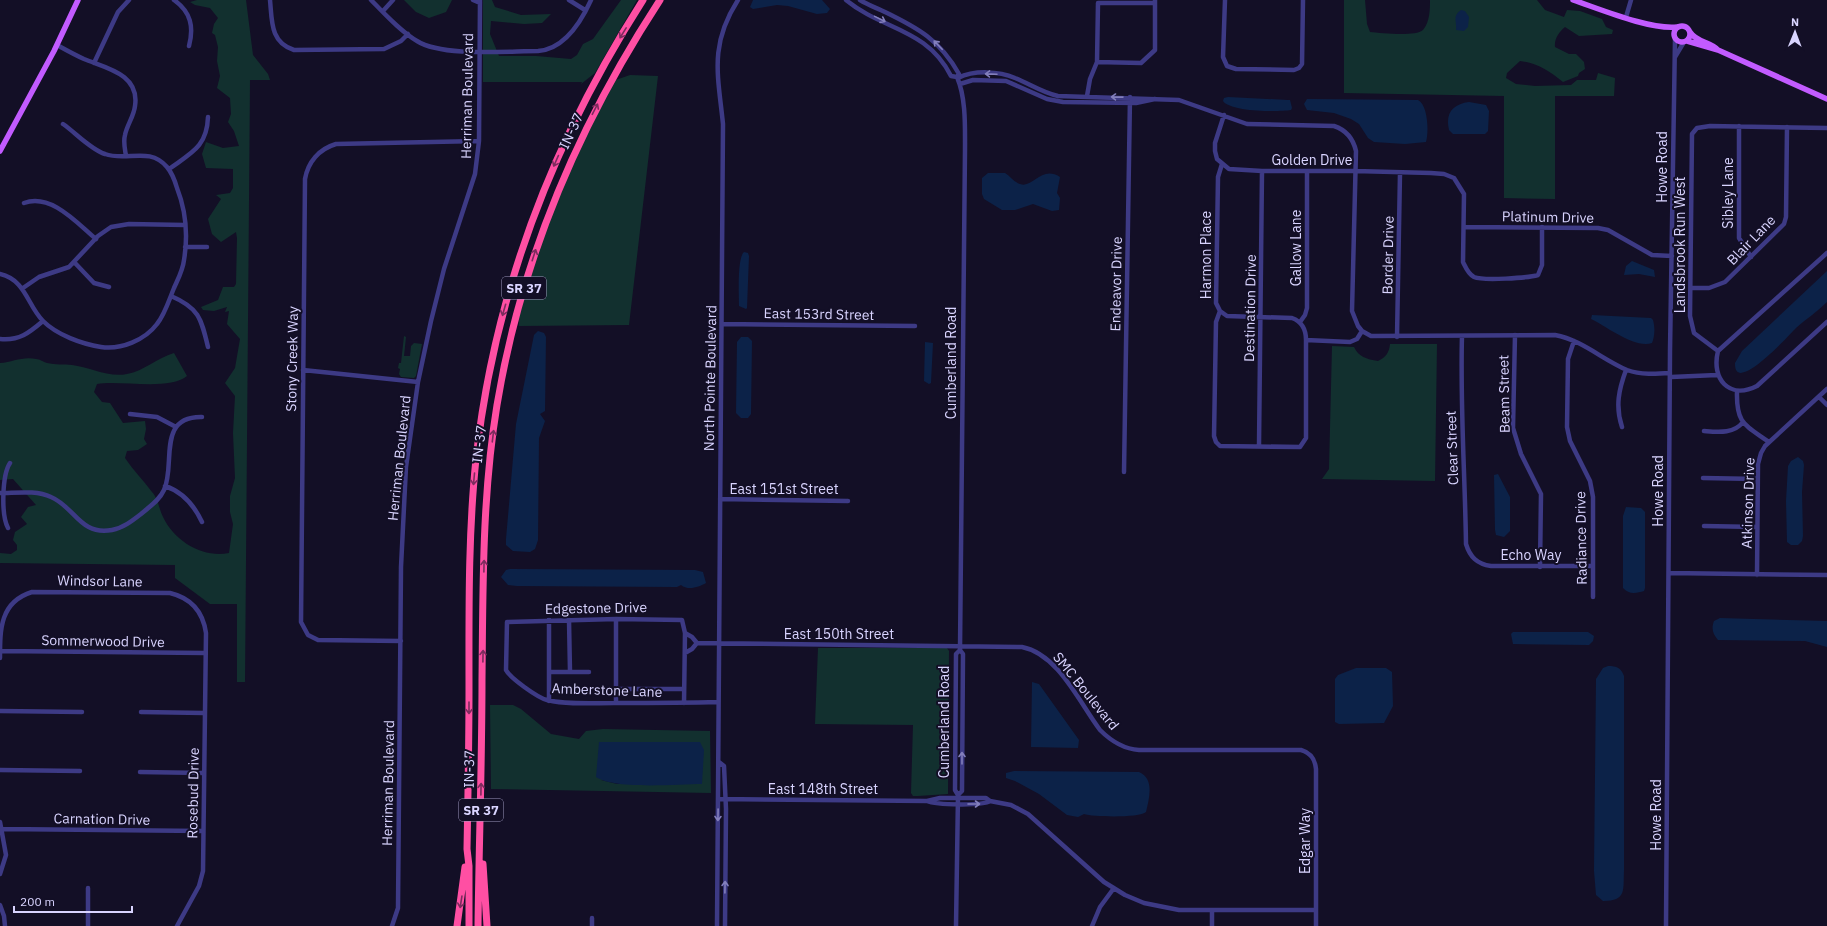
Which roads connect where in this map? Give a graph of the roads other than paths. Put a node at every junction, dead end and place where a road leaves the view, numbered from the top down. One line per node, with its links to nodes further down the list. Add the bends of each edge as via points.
1 (78, 0): 30 (main road)
2 (129, 0): 36 (street, via 118,12)
3 (174, 0): 31 (street, via 184,8 190,20 192,29)
4 (270, 0): 27 (street, via 276,38 280,44 294,50 384,49 401,42)
5 (371, 0): 22 (street)
6 (393, 0): 22 (street)
7 (473, 0): 20 (street)
8 (569, 0): 21 (street)
9 (591, 0): 21 (street)
10 (643, 0): 167 (highway, IN-37 / SR 37, one-way to 167, via 597,78 553,166 516,268 492,358 477,450 471,528 468,604)
11 (660, 0): 163 (highway, IN-37 / SR 37, one-way to 11, via 484,523 494,426 507,355 531,265 569,165 610,82)
12 (738, 0): 78 (street, North Pointe Boulevard, via 723,27 717,58 723,124)
13 (846, 0): 37 (street, one-way to 37, via 856,8 919,40 937,55 951,76)
14 (860, 0): 37 (street, Cumberland Road, one-way to 14, via 959,74 950,59 928,36 914,26)
15 (1224, 0): 16 (street, via 1225,63 1232,69 1294,70 1301,67)
16 (1303, 0)
17 (1573, 0): 23 (main road)
18 (1631, 0): 23 (street)
19 (1154, 1): 35 (street, via 1155,50 1141,63); 35 (street, via 1098,3)
20 (480, 2): 32 (street, Herriman Boulevard)
21 (585, 10): 32 (street, via 566,39 552,48 538,51)
22 (383, 11): 27 (street)
23 (1626, 17): 24 (main road)
24 (1650, 25): 25 (main road); 28 (main road)
25 (1677, 27): 26 (main road, via 1684,26); 28 (main road)
26 (1690, 32): 29 (main road); 33 (main road, via 1695,39)
27 (408, 34): 32 (street, via 422,44 438,49)
28 (1674, 38): 29 (main road, via 1680,42); 34 (street, Howe Road)
29 (1685, 41): 33 (main road); 34 (street, Howe Road)
30 (57, 45): 36 (street); 49 (main road)
31 (189, 46)
32 (480, 50): 48 (street, Herriman Boulevard)
33 (1718, 50): 40 (main road)
34 (1675, 57): 65 (street, Howe Road)
35 (1097, 62): 39 (street)
36 (94, 63): 50 (street, via 120,73 128,80 133,90 135,107 124,136)
37 (958, 77): 38 (street, Cumberland Road); 39 (street, one-way to 37, via 1053,95 1001,74 970,73)
38 (960, 84): 41 (street, via 973,80 1000,81 1053,100); 133 (street, Cumberland Road, via 965,149)
39 (1087, 96): 41 (street, one-way to 39)
40 (1827, 99)
41 (1130, 100): 42 (street, via 1184,101); 107 (street, Endeavor Drive)
42 (1224, 115): 51 (street, via 1215,143 1217,159); 55 (street, via 1247,124 1334,126 1342,129 1354,143)
43 (208, 117): 52 (street, via 207,132 202,142)
44 (63, 124): 50 (street, via 100,152 115,157)
45 (1739, 126): 46 (street); 66 (street, Sibley Lane, via 1739,238); 71 (street, Landsbrook Run West, via 1697,128 1692,134)
46 (1787, 127): 47 (street); 66 (street, Blair Lane, via 1786,217 1784,224)
47 (1827, 128)
48 (479, 141): 89 (street, Stony Creek Way, via 345,143 325,149 312,161 305,179); 93 (street, Herriman Boulevard, via 474,174 444,269)
49 (0, 151)
50 (126, 156): 52 (street, via 150,155)
51 (1222, 164): 53 (street, Golden Drive, via 1229,169); 73 (street, Harmon Place, via 1218,177 1217,208 1216,302)
52 (169, 169): 58 (street, via 185,212)
53 (1262, 171): 54 (street, Golden Drive); 74 (street, Destination Drive)
54 (1307, 171): 55 (street, Golden Drive); 76 (street, Gallow Lane, via 1307,308)
55 (1355, 171): 56 (street, Golden Drive); 80 (street, via 1352,311 1354,320)
56 (1400, 173): 59 (street, Golden Drive, via 1444,174 1454,178 1464,194); 83 (street, Border Drive)
57 (24, 203): 61 (street, via 38,201 56,207)
58 (185, 225): 61 (street, via 122,225 106,230); 62 (street)
59 (1465, 226): 60 (street, Platinum Drive); 60 (street, via 1463,262 1467,272 1475,278 1527,278 1538,275 1542,265)
60 (1542, 227): 65 (street, Platinum Drive, via 1608,230 1652,256)
61 (96, 239): 67 (street)
62 (185, 247): 63 (street); 72 (street, via 183,265)
63 (207, 247)
64 (1827, 253): 88 (street)
65 (1672, 256): 91 (street, Howe Road)
66 (1751, 257): 71 (street, Blair Lane, via 1720,285)
67 (74, 263): 69 (street, via 94,283); 70 (street, via 58,272 39,277)
68 (0, 274): 70 (street, via 13,279)
69 (109, 287)
70 (23, 288): 75 (street)
71 (1691, 288): 88 (street, Landsbrook Run West, via 1690,316 1694,333)
72 (171, 296): 75 (street, via 157,325 140,338 122,346 106,348 92,345 63,334); 87 (street, via 186,303 197,313)
73 (1220, 311): 74 (street, via 1231,317); 105 (street, Harmon Place, via 1216,322 1214,439 1220,446)
74 (1260, 317): 76 (street, via 1292,318); 105 (street, Destination Drive)
75 (43, 321): 84 (street, via 23,337)
76 (1300, 322): 85 (street, via 1305,328)
77 (1827, 322): 95 (street, via 1758,386 1747,391)
78 (722, 324): 79 (street, East 153rd Street); 112 (street, North Pointe Boulevard)
79 (915, 326)
80 (1362, 331): 83 (street, via 1371,336); 85 (street, via 1357,339 1350,342)
81 (1462, 336): 82 (street); 83 (street); 118 (street, Clear Street, via 1466,544)
82 (1515, 336): 86 (street, via 1555,335); 120 (street, Beam Street, via 1513,428 1521,454 1540,494)
83 (1397, 337)
84 (0, 339)
85 (1306, 340): 105 (street, via 1306,438 1300,447)
86 (1574, 341): 90 (street); 119 (street, Radiance Drive, via 1568,359 1567,427 1570,441 1591,486)
87 (208, 347)
88 (1718, 351): 92 (street)
89 (303, 370): 93 (street); 130 (street, Stony Creek Way, via 302,626 308,635 318,640)
90 (1626, 370): 91 (street); 102 (street, via 1618,393 1618,416)
91 (1670, 375): 92 (street); 121 (street, Howe Road)
92 (1718, 375): 95 (street, via 1729,388)
93 (418, 382): 130 (street, Herriman Boulevard, via 406,467 403,510)
94 (1827, 389): 96 (street, Atkinson Drive)
95 (1737, 391): 100 (street, via 1738,414)
96 (1819, 397): 97 (street); 104 (street, Atkinson Drive)
97 (1827, 405)
98 (130, 414): 101 (street, via 157,417)
99 (202, 417): 101 (street, via 184,420)
100 (1743, 422): 103 (street, via 1740,427 1727,432); 104 (street)
101 (176, 427): 110 (street, via 169,445)
102 (1622, 427)
103 (1704, 431)
104 (1769, 442): 109 (street, Atkinson Drive, via 1761,453)
105 (1259, 446)
106 (10, 463): 111 (street)
107 (1124, 472)
108 (1702, 478): 109 (street)
109 (1758, 479): 116 (street, Atkinson Drive)
110 (165, 486): 111 (street, via 156,501 138,516 123,527 107,531 86,526 51,497 40,494); 114 (street, via 187,499)
111 (2, 493): 117 (street)
112 (720, 500): 113 (street, East 151st Street); 132 (street, North Pointe Boulevard)
113 (848, 500)
114 (202, 522)
115 (1704, 526): 116 (street)
116 (1757, 527): 122 (street, Atkinson Drive)
117 (8, 528)
118 (1473, 557): 120 (street, Echo Way, via 1481,564 1491,566)
119 (1593, 566): 120 (street, Echo Way); 124 (street, Radiance Drive)
120 (1540, 567)
121 (1669, 574): 122 (street); 190 (street, Howe Road)
122 (1758, 575): 123 (street)
123 (1827, 575)
124 (1593, 597)
125 (616, 619): 127 (street, Edgestone Drive); 129 (street, Edgestone Drive, via 679,619 684,622); 141 (street)
126 (549, 620): 127 (street, Edgestone Drive); 128 (street, Edgestone Drive); 138 (street)
127 (569, 620): 139 (street)
128 (507, 622): 143 (street, Amberstone Lane, via 508,673 539,697)
129 (685, 633): 131 (street); 136 (street)
130 (401, 641): 178 (street, Herriman Boulevard, via 398,908)
131 (697, 643): 132 (street, East 150th Street); 136 (street)
132 (719, 644): 133 (street, East 150th Street); 144 (street, North Pointe Boulevard)
133 (960, 648): 151 (street, SMC Boulevard, via 1017,646 1038,652 1054,664 1100,730 1114,742 1127,748 1301,750); 157 (street, Cumberland Road, via 963,654 962,791)
134 (0, 651): 135 (street, Sommerwood Drive); 135 (street, Windsor Lane, via 1,623 6,611 19,598 40,591 176,594 193,605 201,614 206,633); 137 (street, Windsor Lane)
135 (205, 653): 150 (street, Rosebud Drive)
136 (685, 653): 142 (street)
137 (0, 658)
138 (549, 672): 139 (street); 143 (street)
139 (570, 672): 140 (street)
140 (589, 672)
141 (616, 689): 142 (street, Amberstone Lane); 145 (street)
142 (684, 689): 146 (street)
143 (550, 700): 145 (street, Amberstone Lane)
144 (718, 702): 146 (street, Amberstone Lane); 152 (street, North Pointe Boulevard)
145 (616, 703): 146 (street, Amberstone Lane)
146 (684, 703)
147 (0, 711): 148 (street)
148 (82, 712)
149 (141, 712): 150 (street)
150 (204, 713): 156 (street, Rosebud Drive)
151 (1312, 757): 173 (street, Edgar Way, via 1316,769)
152 (719, 762): 158 (street, North Pointe Boulevard); 159 (street, North Pointe Boulevard, via 724,766)
153 (0, 770): 154 (street)
154 (80, 771)
155 (140, 772): 156 (street)
156 (204, 773): 166 (street, Rosebud Drive)
157 (958, 796): 160 (street, East 148th Street); 161 (street, East 148th Street, via 986,798); 162 (street, Cumberland Road)
158 (718, 799): 159 (street, East 148th Street); 184 (street, North Pointe Boulevard, one-way to 184)
159 (726, 799): 160 (street, East 148th Street); 185 (street, North Pointe Boulevard, one-way to 159)
160 (927, 801): 162 (street, East 148th Street)
161 (990, 801): 162 (street, East 148th Street, one-way to 161, via 986,804); 170 (street, East 148th Street, via 1011,805 1028,814)
162 (958, 804): 186 (street, Cumberland Road)
163 (481, 821): 181 (highway, IN-37 / SR 37); 182 (highway)
164 (0, 822): 165 (street)
165 (2, 830): 166 (street, Carnation Drive); 168 (street, via 6,855)
166 (203, 831): 177 (street, Rosebud Drive, via 202,876)
167 (468, 849): 179 (highway, one-way to 179); 180 (highway, IN-37 / SR 37)
168 (0, 874)
169 (88, 888): 176 (street)
170 (1114, 888): 172 (street, East 148th Street, via 1130,898 1159,907); 187 (street, via 1100,907)
171 (0, 905): 175 (street)
172 (1212, 910): 173 (street, East 148th Street); 188 (street)
173 (1316, 910): 189 (street, Edgar Way)
174 (592, 918): 183 (street)
175 (5, 926)
176 (88, 926)
177 (177, 926)
178 (392, 926)
179 (457, 926)
180 (469, 926)
181 (478, 926)
182 (487, 926)
183 (592, 926)
184 (717, 926)
185 (725, 926)
186 (956, 926)
187 (1092, 926)
188 (1212, 926)
189 (1316, 926)
190 (1666, 926)

